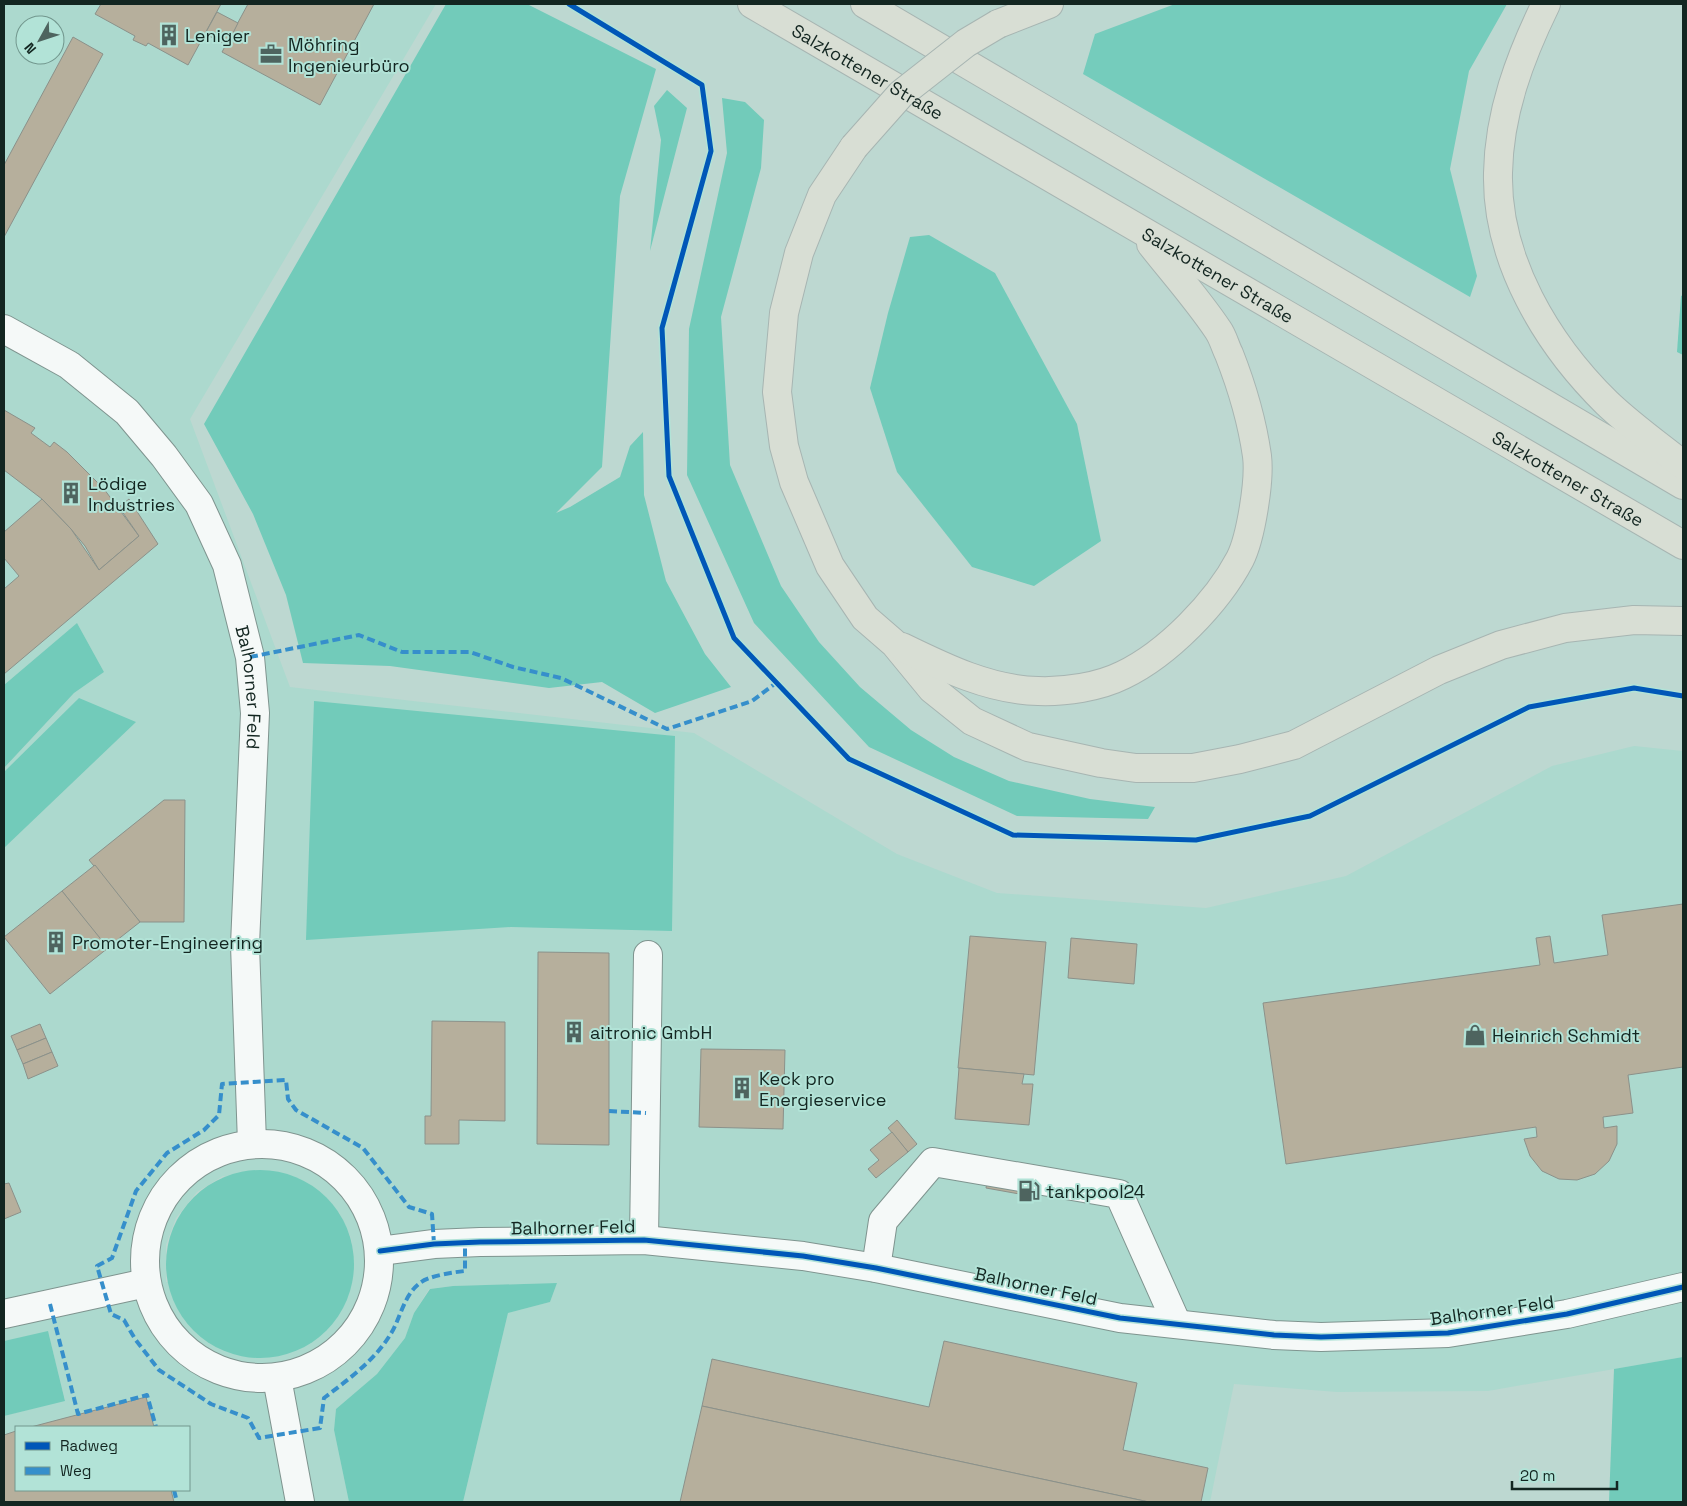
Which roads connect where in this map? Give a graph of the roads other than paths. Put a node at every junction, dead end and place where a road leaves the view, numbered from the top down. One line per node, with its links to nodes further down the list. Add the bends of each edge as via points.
1 (752, 4): 5 (highway, Salzkottener Straße)
2 (865, 4): 8 (highway)
3 (1049, 4): 11 (highway, bridge, via 998,24 966,43 900,94 854,147 822,195 799,253 784,313 778,392 784,446 794,482 830,566 865,618)
4 (1546, 4): 7 (highway, via 1520,61 1500,144 1498,175 1506,237 1530,300 1562,351 1608,403)
5 (1142, 232): 9 (highway, Salzkottener Straße); 11 (highway, via 1219,331 1243,389 1257,457 1253,520 1240,558 1218,592 1188,627 1162,650 1123,675 1083,687 1038,691 1004,687 955,673)
6 (4, 328): 13 (street, Balhorner Feld, via 69,365 127,412 199,504 227,565 250,658 255,713 244,945)
7 (1683, 465)
8 (1683, 485)
9 (1683, 545)
10 (1683, 621): 11 (highway, via 1634,620 1565,628 1501,645 1439,670 1294,745 1240,760 1193,768 1136,768 1028,747 972,721 932,689)
11 (895, 644)
12 (648, 955): 14 (street)
13 (252, 1143): 15 (street, via 289,1146 323,1160 352,1184 371,1215); 17 (street, via 214,1153 181,1175 157,1207 145,1244)
14 (644, 1240): 15 (street, Balhorner Feld, via 480,1242); 16 (street, Balhorner Feld, via 803,1256)
15 (380, 1251): 21 (street, via 378,1287 365,1320 342,1348 312,1368)
16 (876, 1268): 20 (street, Balhorner Feld, via 1120,1318); 20 (street, via 883,1221 933,1162 1119,1194)
17 (146, 1284): 19 (street); 21 (street, via 158,1317 180,1345 209,1366 242,1377)
18 (1683, 1287): 20 (street, Balhorner Feld, via 1567,1314 1448,1333 1321,1337)
19 (4, 1314)
20 (1177, 1324)
21 (278, 1378): 22 (street)
22 (300, 1502)

